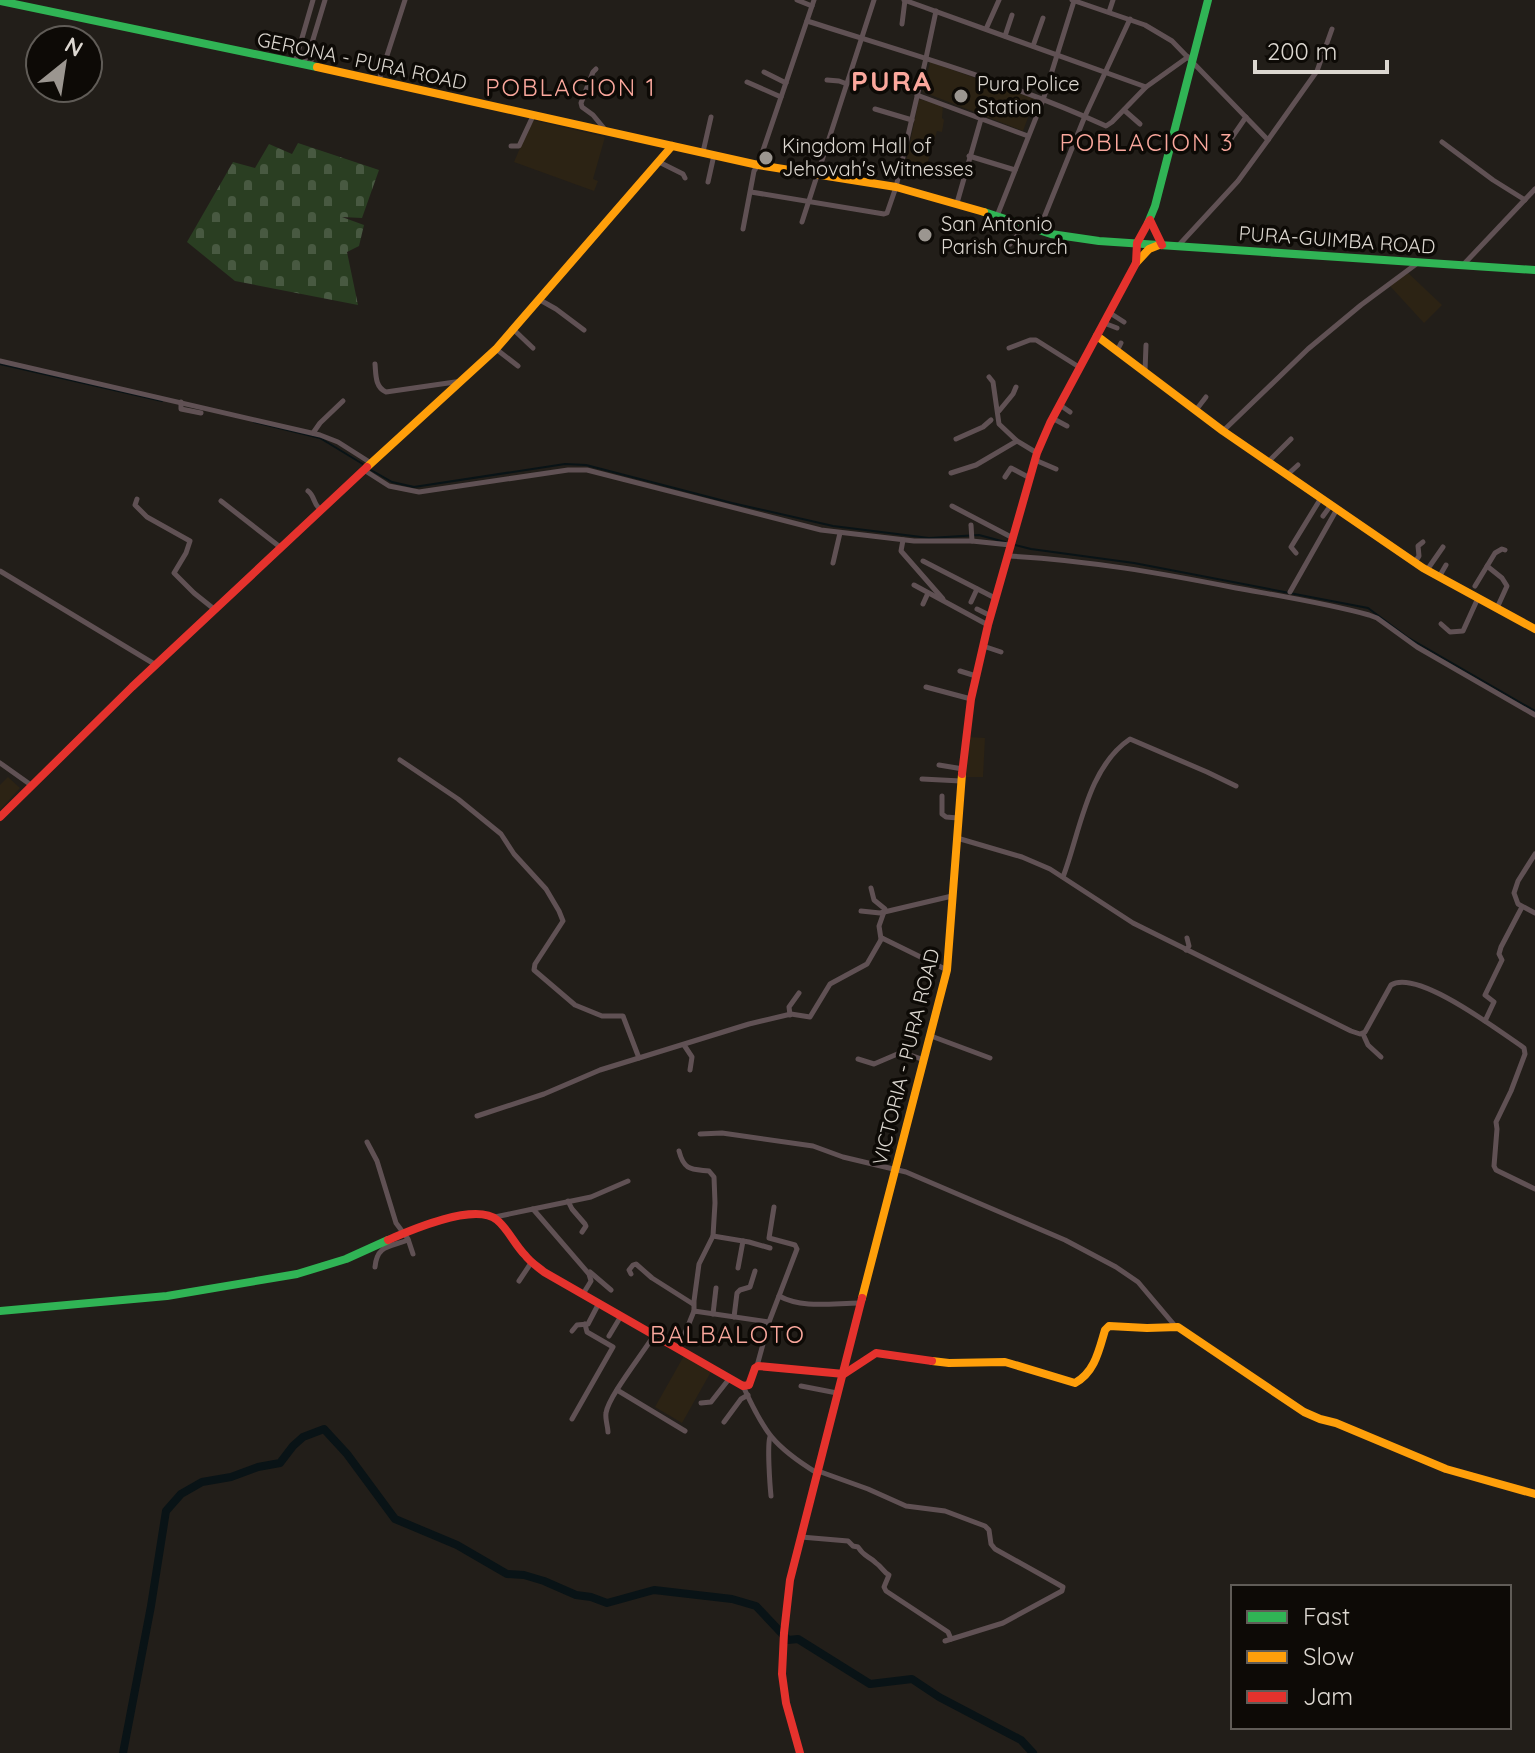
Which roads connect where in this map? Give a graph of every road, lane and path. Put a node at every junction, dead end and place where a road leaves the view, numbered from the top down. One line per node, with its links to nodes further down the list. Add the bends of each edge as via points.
1 (313, 0): 28 (street)
2 (325, 0): 28 (street, via 313,53)
3 (405, 0): 32 (street)
4 (797, 0): 12 (street)
5 (874, 0): 23 (street)
6 (905, 0): 13 (street); 19 (street)
7 (999, 0): 20 (street)
8 (1113, 0): 14 (street)
9 (1208, 0): 27 (main road)
10 (0, 1): 28 (main road, GERONA - PURA ROAD)
11 (1076, 1): 14 (street); 25 (street)
12 (813, 3): 18 (street)
13 (936, 11): 20 (street); 26 (street)
14 (1109, 12): 17 (street)
15 (1012, 15): 22 (street)
16 (1043, 18): 24 (street)
17 (1130, 19): 27 (street, via 1172,41); 31 (street)
18 (807, 21): 23 (street); 35 (street)
19 (902, 24)
20 (986, 29): 22 (street)
21 (1332, 29): 52 (street, via 1317,71)
22 (1005, 36): 24 (street)
23 (862, 38): 26 (street); 36 (street)
24 (1033, 46): 25 (street)
25 (1058, 55): 31 (street); 40 (street)
26 (926, 58): 38 (street); 40 (street)
27 (1190, 59): 37 (street); 46 (street); 73 (main road)
28 (303, 64): 32 (main road, GERONA - PURA ROAD)
29 (596, 69): 50 (street, via 581,103)
30 (764, 72): 35 (street)
31 (1106, 72): 37 (street); 44 (street)
32 (379, 80): 43 (main road, GERONA - PURA ROAD)
33 (827, 80): 36 (street)
34 (747, 82): 39 (street)
35 (786, 83): 39 (street)
36 (847, 84): 63 (street)
37 (1146, 87): 42 (street)
38 (917, 95): 47 (street); 48 (street)
39 (781, 97): 61 (street)
40 (1043, 100): 44 (street); 51 (street)
41 (875, 109): 48 (street)
42 (1124, 110): 44 (street, via 1108,126); 49 (street)
43 (533, 116): 50 (main road, GERONA - PURA ROAD); 54 (street, via 521,144)
44 (1085, 116): 77 (street)
45 (711, 117): 57 (street)
46 (1246, 117): 52 (street); 56 (street)
47 (981, 119): 51 (street); 59 (street)
48 (912, 120): 66 (street)
49 (1140, 124)
50 (608, 132): 55 (main road, GERONA - PURA ROAD)
51 (1028, 136): 62 (street)
52 (1268, 140): 81 (street)
53 (1442, 142): 69 (street)
54 (511, 146)
55 (672, 146): 57 (main road, GERONA - PURA ROAD); 60 (main road)
56 (1224, 149)
57 (703, 152): 58 (main road, GERONA - PURA ROAD)
58 (714, 155): 61 (main road, GERONA - PURA ROAD); 65 (street)
59 (969, 156): 62 (street); 71 (street)
60 (659, 162): 64 (street); 86 (main road)
61 (758, 165): 63 (main road, GERONA - PURA ROAD); 68 (street)
62 (1015, 170): 72 (street)
63 (816, 174): 66 (main road, GERONA - PURA ROAD); 70 (street)
64 (685, 178)
65 (708, 182)
66 (896, 187): 70 (street, via 884,214); 71 (main road, GERONA - PURA ROAD)
67 (1535, 189): 69 (street)
68 (751, 192): 70 (street); 76 (street)
69 (1525, 200): 84 (street)
70 (808, 202): 74 (street)
71 (957, 203): 72 (main road, GERONA - PURA ROAD)
72 (996, 217): 75 (main road, GERONA - PURA ROAD)
73 (1150, 220): 78 (main road); 80 (main road)
74 (802, 222)
75 (1021, 225): 77 (main road, GERONA - PURA ROAD); 79 (street)
76 (743, 229)
77 (1039, 230): 78 (main road, GERONA - PURA ROAD)
78 (1137, 243): 80 (main road, PURA-GUIMBA ROAD); 83 (main road, VICTORIA - PURA ROAD)
79 (1010, 244)
80 (1162, 245): 81 (main road, PURA-GUIMBA ROAD); 83 (main road, via 1149,249)
81 (1178, 246): 82 (main road, PURA-GUIMBA ROAD)
82 (1420, 262): 84 (main road, PURA-GUIMBA ROAD); 117 (street, via 1308,349)
83 (1136, 263): 87 (main road, VICTORIA - PURA ROAD)
84 (1463, 265): 85 (main road, PURA-GUIMBA ROAD)
85 (1535, 270)
86 (540, 300): 91 (main road); 92 (street)
87 (1110, 313): 88 (street); 89 (main road, VICTORIA - PURA ROAD)
88 (1124, 322)
89 (1104, 323): 90 (street); 93 (main road, VICTORIA - PURA ROAD)
90 (1117, 328)
91 (514, 330): 95 (street); 97 (main road)
92 (584, 330)
93 (1097, 336): 101 (main road, VICTORIA - PURA ROAD); 102 (main road, via 1119,347)
94 (1146, 345): 102 (street)
95 (533, 348)
96 (1009, 348): 101 (street, via 1036,340)
97 (496, 349): 100 (street); 104 (main road)
98 (0, 361): 108 (street)
99 (375, 364): 104 (street, via 378,384 386,392)
100 (518, 366)
101 (1079, 367): 109 (main road, VICTORIA - PURA ROAD)
102 (1145, 372): 110 (main road)
103 (989, 377): 111 (street)
104 (463, 381): 125 (main road)
105 (1016, 387): 111 (street)
106 (1206, 397): 110 (street)
107 (343, 401): 118 (street)
108 (181, 404): 113 (street, via 182,410); 118 (street)
109 (1060, 405): 112 (street); 114 (main road, VICTORIA - PURA ROAD)
110 (1196, 410): 117 (main road)
111 (998, 412): 115 (street)
112 (1070, 412)
113 (201, 413)
114 (1052, 418): 116 (street); 122 (main road, VICTORIA - PURA ROAD)
115 (999, 424): 119 (street, via 988,419 983,427); 121 (street)
116 (1067, 426)
117 (1223, 431): 123 (main road)
118 (313, 433): 125 (street, via 338,442)
119 (956, 439)
120 (1291, 439): 123 (street)
121 (1017, 441): 122 (street); 127 (street)
122 (1036, 457): 126 (street); 130 (main road, VICTORIA - PURA ROAD)
123 (1268, 462): 128 (main road)
124 (1298, 465): 128 (street)
125 (367, 466): 137 (main road); 140 (street, via 389,486 419,492 587,470)
126 (1056, 469)
127 (951, 473)
128 (1287, 475): 132 (main road)
129 (1005, 477): 130 (street, via 1011,468)
130 (1031, 478): 143 (main road, VICTORIA - PURA ROAD)
131 (308, 491): 137 (street)
132 (1321, 498): 136 (main road); 148 (street, via 1292,543)
133 (137, 499): 169 (street, via 135,505 147,517 189,540 174,573)
134 (221, 501): 145 (street)
135 (952, 506): 143 (street)
136 (1334, 507): 138 (street); 151 (main road); 161 (street)
137 (320, 509): 145 (main road)
138 (1323, 516)
139 (971, 525): 142 (street)
140 (840, 533): 141 (street); 152 (street)
141 (903, 540): 142 (street); 165 (street, via 901,551)
142 (972, 541): 143 (street)
143 (1013, 542): 149 (main road, VICTORIA - PURA ROAD)
144 (1423, 542): 151 (street)
145 (280, 547): 169 (main road)
146 (1443, 547): 155 (street)
147 (1505, 550): 154 (street, via 1495,553)
148 (1296, 553)
149 (1009, 556): 164 (main road, VICTORIA - PURA ROAD); 181 (street, via 1103,564 1369,615)
150 (923, 561): 160 (street)
151 (1415, 562): 155 (main road)
152 (833, 563)
153 (1446, 565): 157 (street)
154 (1487, 566): 159 (street); 168 (street, via 1507,586)
155 (1427, 570): 157 (main road)
156 (0, 571): 176 (street)
157 (1439, 577): 163 (main road)
158 (914, 585): 162 (street)
159 (1475, 586)
160 (977, 589): 164 (street); 166 (street)
161 (1290, 592)
162 (928, 593): 165 (street); 167 (street)
163 (1478, 598): 168 (main road); 172 (street, via 1463,631 1450,632)
164 (996, 599): 171 (main road, VICTORIA - PURA ROAD)
165 (945, 602): 171 (street)
166 (971, 602)
167 (923, 604)
168 (1497, 608): 173 (main road)
169 (215, 609): 176 (main road)
170 (977, 609): 171 (street)
171 (990, 620): 174 (main road, VICTORIA - PURA ROAD)
172 (1441, 624)
173 (1535, 629)
174 (983, 646): 175 (street); 178 (main road, VICTORIA - PURA ROAD)
175 (1001, 652)
176 (156, 665): 188 (main road)
177 (960, 671): 178 (street)
178 (976, 676): 180 (main road, VICTORIA - PURA ROAD)
179 (926, 687): 180 (street)
180 (971, 699): 185 (main road, VICTORIA - PURA ROAD)
181 (1535, 715)
182 (400, 760): 213 (street, via 501,834 546,889 563,920 534,970 579,1007 602,1016 623,1016)
183 (0, 763): 188 (street)
184 (939, 765): 185 (street)
185 (963, 769): 187 (main road, VICTORIA - PURA ROAD)
186 (922, 779): 187 (street)
187 (961, 781): 192 (main road, VICTORIA - PURA ROAD)
188 (31, 785): 191 (main road)
189 (1236, 786): 195 (street, via 1130,739 1110,758 1088,796)
190 (942, 796): 192 (street, via 942,814)
191 (0, 817)
192 (958, 818): 193 (main road, VICTORIA - PURA ROAD)
193 (957, 838): 195 (street, via 1022,857); 197 (main road, VICTORIA - PURA ROAD)
194 (1535, 854): 198 (street, via 1515,888)
195 (1063, 877): 204 (street)
196 (871, 888): 200 (street)
197 (952, 896): 200 (street); 205 (main road, VICTORIA - PURA ROAD)
198 (1522, 907): 201 (street); 208 (street, via 1485,995 1494,1002)
199 (861, 911): 200 (street)
200 (884, 912): 203 (street, via 878,929)
201 (1535, 913)
202 (1187, 938): 204 (street)
203 (881, 939): 205 (street); 207 (street, via 867,964 828,986 810,1017)
204 (1186, 950): 209 (street)
205 (947, 970): 210 (main road, VICTORIA - PURA ROAD)
206 (799, 993): 207 (street)
207 (790, 1015): 211 (street)
208 (1485, 1021): 209 (street, via 1437,992 1398,981); 224 (street, via 1525,1054 1496,1122 1494,1166)
209 (1363, 1034): 212 (street)
210 (931, 1036): 214 (street); 216 (main road, VICTORIA - PURA ROAD)
211 (684, 1045): 213 (street); 217 (street, via 692,1057)
212 (1381, 1057)
213 (639, 1058): 218 (street)
214 (990, 1058)
215 (858, 1059): 216 (street, via 874,1064 902,1052)
216 (925, 1061): 222 (main road, VICTORIA - PURA ROAD)
217 (690, 1070)
218 (477, 1116)
219 (700, 1134): 222 (street, via 813,1146)
220 (367, 1142): 230 (street, via 396,1223)
221 (679, 1151): 231 (street, via 687,1166 714,1177)
222 (896, 1169): 247 (main road, VICTORIA - PURA ROAD); 255 (street, via 1116,1267 1138,1282)
223 (628, 1181): 225 (street)
224 (1535, 1189)
225 (568, 1201): 227 (street); 229 (street, via 586,1226)
226 (774, 1207): 245 (street, via 769,1238 797,1249)
227 (533, 1209): 228 (street); 236 (street)
228 (494, 1218): 230 (main road, via 461,1215); 235 (main road)
229 (582, 1232)
230 (406, 1236): 234 (street); 237 (street, via 382,1249); 249 (main road, via 288,1276 167,1296)
231 (713, 1236): 232 (street); 248 (street, via 699,1264)
232 (743, 1241): 233 (street); 238 (street)
233 (770, 1248)
234 (413, 1254)
235 (531, 1263): 241 (street); 244 (main road)
236 (580, 1264): 243 (street); 244 (street, via 591,1278)
237 (375, 1267)
238 (738, 1268)
239 (755, 1271): 252 (street, via 750,1287 737,1293)
240 (631, 1274): 248 (street, via 634,1264)
241 (519, 1281)
242 (716, 1288): 250 (street)
243 (611, 1290)
244 (583, 1294): 246 (main road)
245 (779, 1296): 247 (street, via 793,1302); 253 (street)
246 (599, 1303): 251 (main road); 254 (street)
247 (860, 1303): 261 (main road, VICTORIA - PURA ROAD)
248 (694, 1308): 250 (street); 259 (street)
249 (0, 1311)
250 (713, 1314): 252 (street)
251 (621, 1315): 257 (main road); 258 (street)
252 (734, 1317): 253 (street)
253 (769, 1322): 260 (street)
254 (585, 1324): 256 (street); 268 (street, via 587,1332 613,1347)
255 (1176, 1327): 261 (main road, via 1109,1326 1089,1373 1075,1383 1005,1362 949,1363 881,1353); 274 (main road, via 1304,1412 1446,1469)
256 (572, 1331)
257 (655, 1335): 259 (main road); 264 (street)
258 (609, 1336)
259 (679, 1348): 262 (main road)
260 (757, 1367): 261 (main road); 265 (main road)
261 (842, 1374): 266 (main road, VICTORIA - PURA ROAD)
262 (729, 1379): 265 (main road); 267 (street, via 713,1400)
263 (801, 1386): 266 (street)
264 (617, 1390): 270 (street); 271 (street, via 606,1412)
265 (747, 1392): 269 (street); 272 (street)
266 (837, 1393): 273 (main road, VICTORIA - PURA ROAD)
267 (701, 1403)
268 (572, 1419)
269 (724, 1422)
270 (685, 1431)
271 (608, 1432)
272 (770, 1437): 273 (street); 275 (street)
273 (817, 1472): 276 (main road, VICTORIA - PURA ROAD); 276 (street, via 906,1506 945,1511 985,1526 992,1547 1063,1587 1003,1623 948,1640 948,1632 886,1591 889,1575 858,1547 848,1541)
274 (1535, 1494)
275 (771, 1496)
276 (801, 1537): 277 (main road, VICTORIA - PURA ROAD, via 790,1580 783,1689)
277 (800, 1753)

